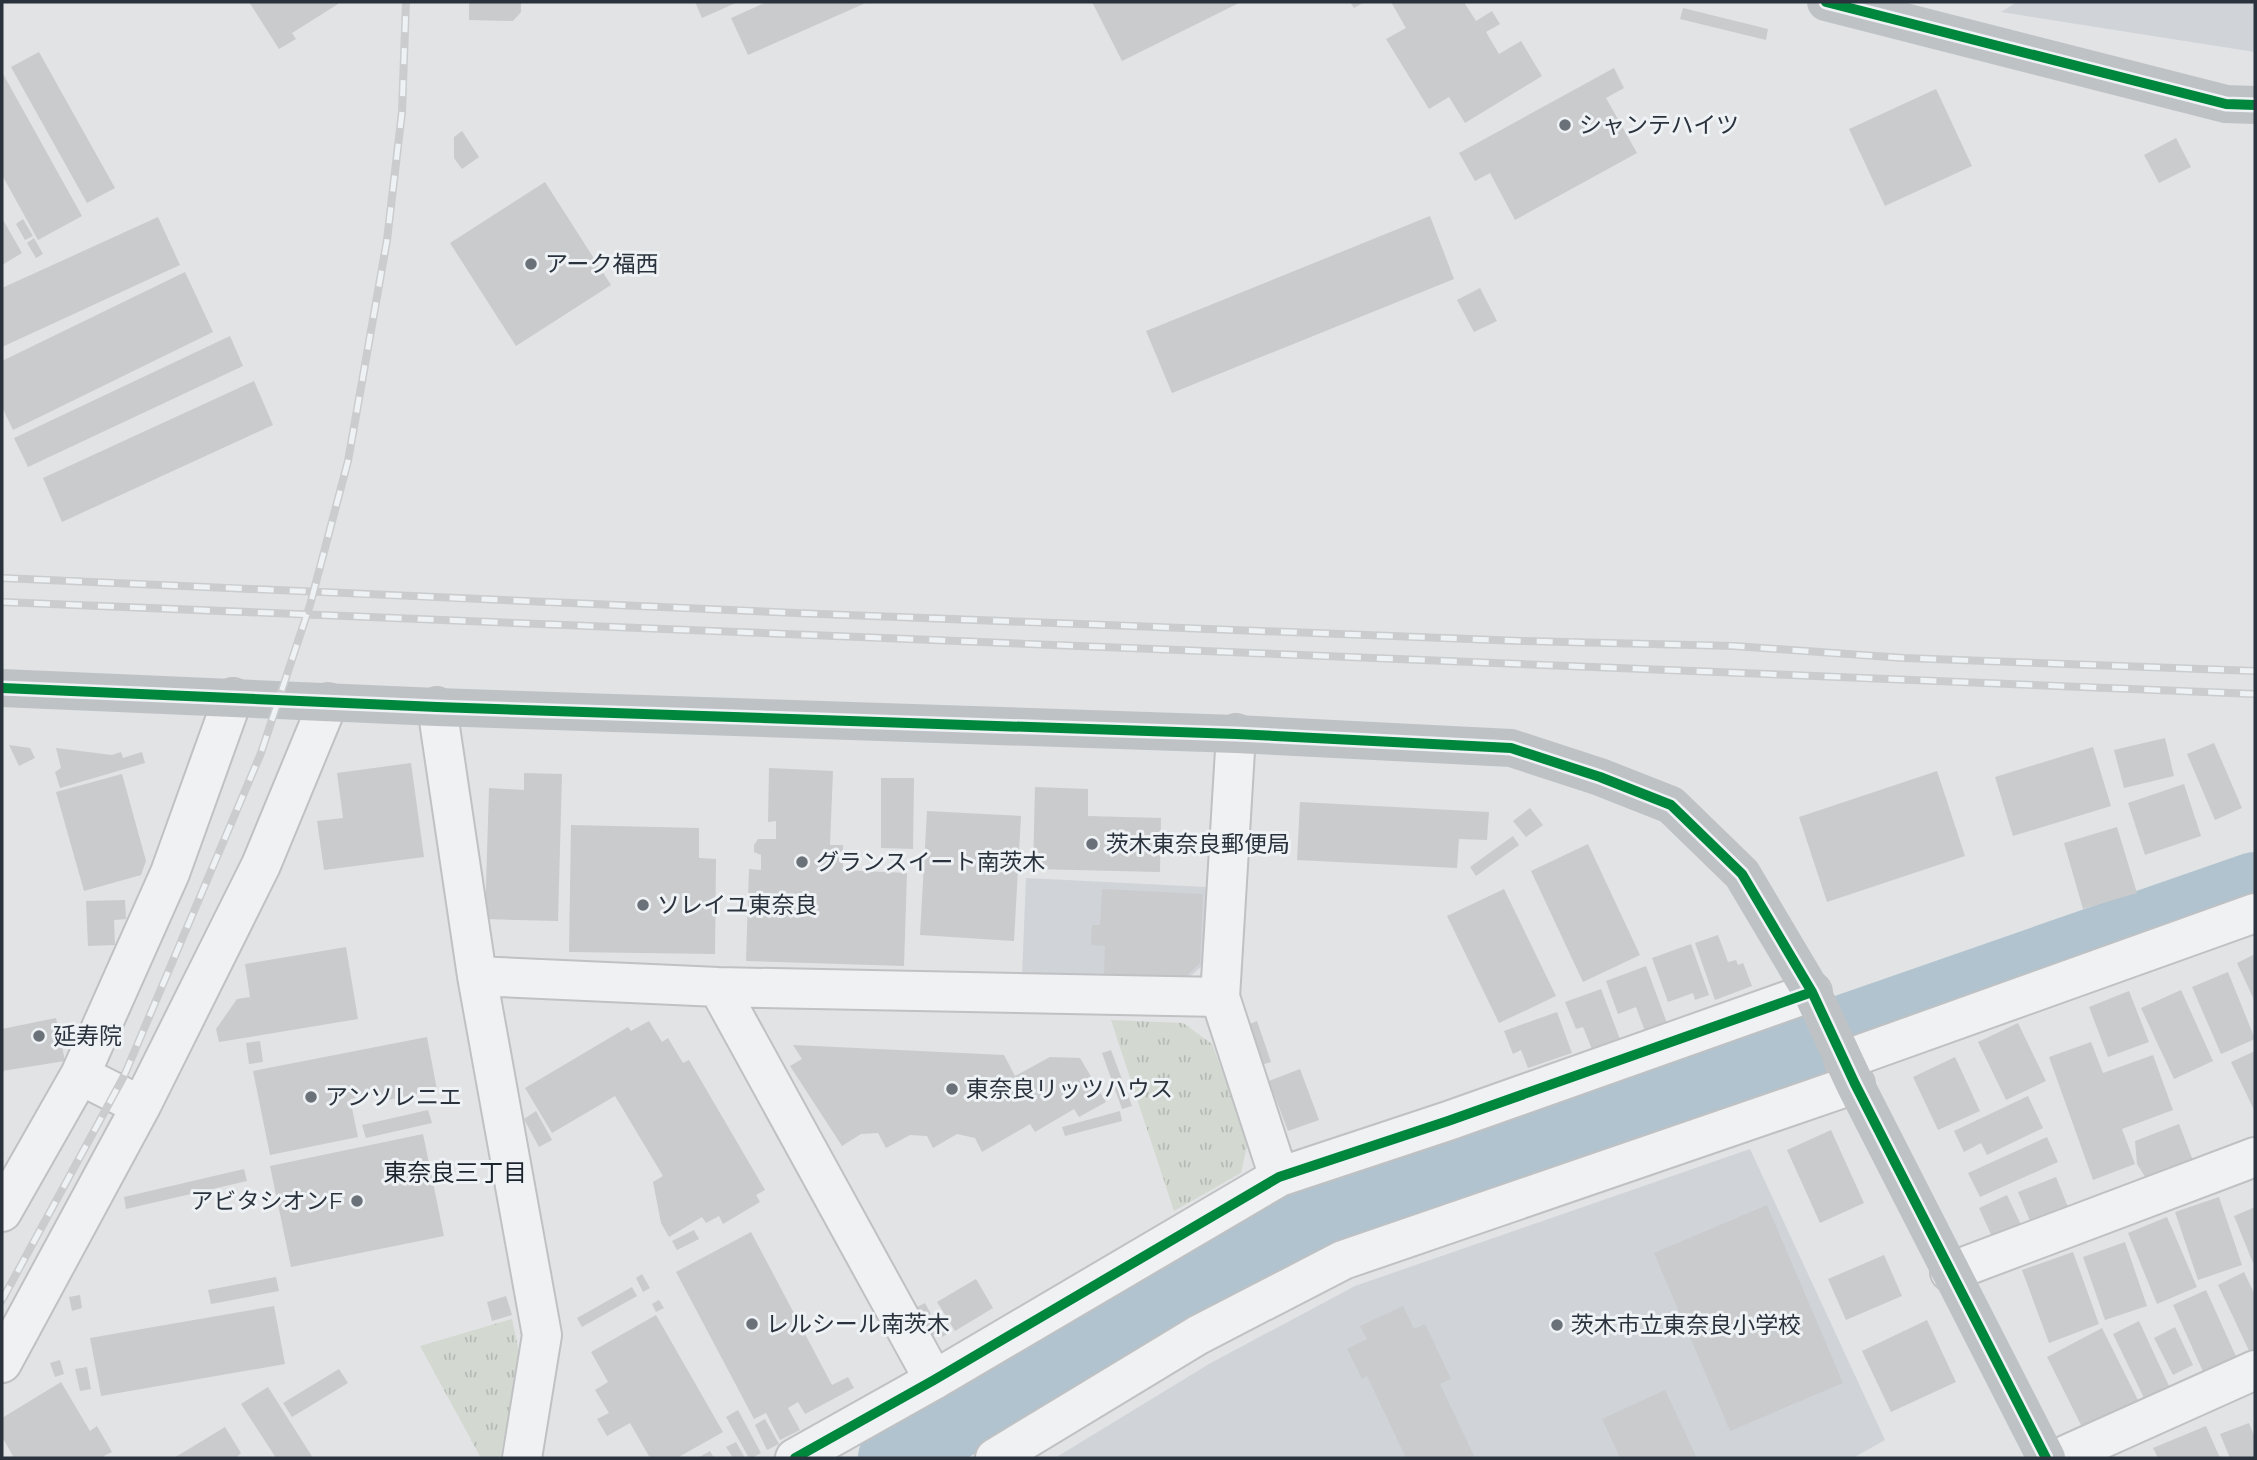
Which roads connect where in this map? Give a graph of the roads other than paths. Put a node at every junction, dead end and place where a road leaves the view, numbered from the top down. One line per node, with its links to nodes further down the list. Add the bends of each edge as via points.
1 (1826, 2): 2 (street, via 2226,104)
2 (2255, 105)
3 (2, 688): 4 (street)
4 (233, 698): 5 (street); 14 (street, via 170,873)
5 (328, 703): 6 (street); 15 (street, via 261,865)
6 (437, 707): 7 (street); 9 (street)
7 (1236, 734): 11 (street, via 1511,748 1671,805 1742,874); 12 (street)
8 (2255, 912): 13 (street)
9 (477, 976): 10 (street); 23 (street, via 541,1335)
10 (718, 987): 12 (street); 22 (street)
11 (1814, 996): 13 (street); 17 (street)
12 (1220, 997): 17 (street)
13 (1850, 1072): 19 (street); 25 (street, via 1343,1260 1198,1335)
14 (80, 1074): 15 (street); 18 (street)
15 (141, 1106): 20 (street)
16 (2255, 1157): 19 (street)
17 (1279, 1177): 22 (street)
18 (2, 1212)
19 (1950, 1272): 26 (street)
20 (2, 1363)
21 (2255, 1370): 27 (street)
22 (934, 1380): 24 (street)
23 (522, 1458)
24 (795, 1458)
25 (995, 1458)
26 (2046, 1458)
27 (2059, 1458)

